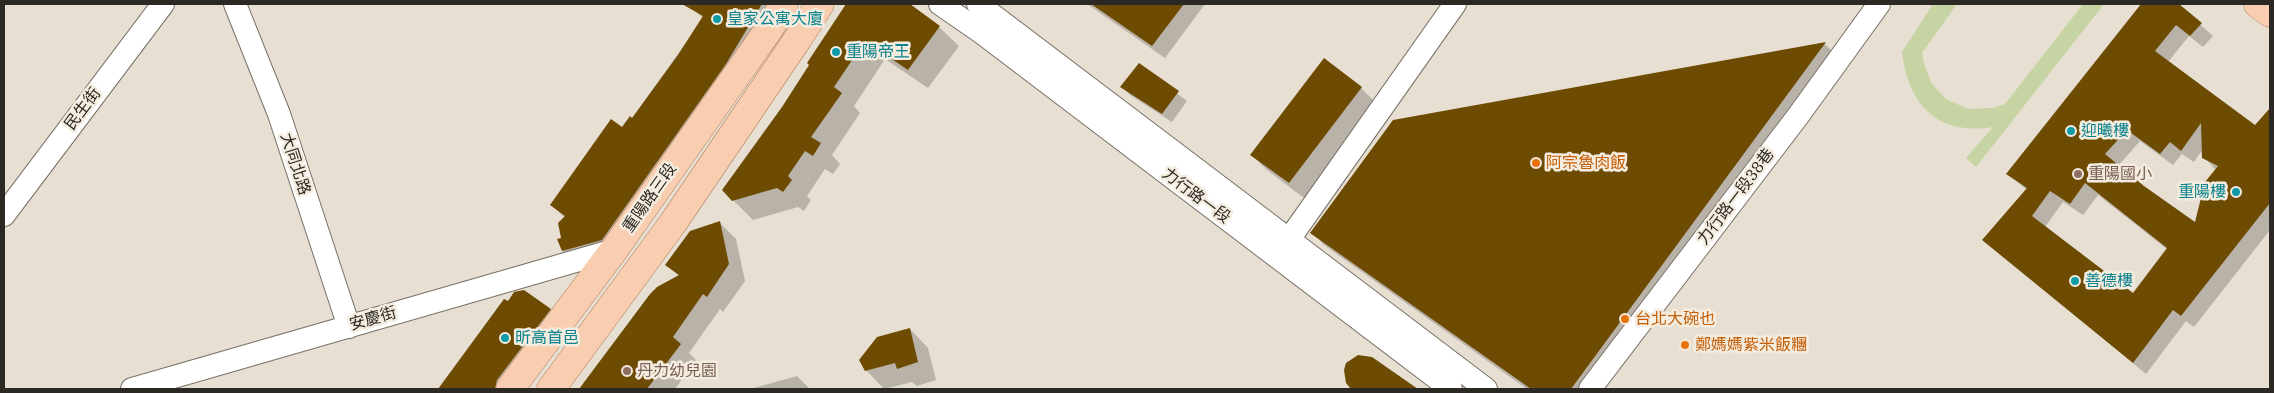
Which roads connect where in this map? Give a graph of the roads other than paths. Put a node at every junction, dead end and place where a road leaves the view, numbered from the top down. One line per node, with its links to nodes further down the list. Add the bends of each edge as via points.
1 (163, 4): 11 (street, 民生街)
2 (236, 4): 14 (street, 大同北路, via 279,114)
3 (784, 4): 13 (main road, 重陽路三段)
4 (820, 4): 17 (main road, 重陽路三段, via 673,223)
5 (940, 4): 18 (street, 力行路一段)
6 (978, 4): 12 (street, 力行路一段, via 1191,167)
7 (1455, 4): 12 (street)
8 (1880, 4): 20 (street, 力行路一段38巷)
9 (2258, 4): 10 (main road)
10 (2270, 13)
11 (4, 215)
12 (1290, 238): 19 (street, 力行路一段)
13 (614, 250): 14 (street, 安慶街); 16 (main road, 重陽路三段)
14 (349, 326): 15 (street, 安慶街)
15 (132, 389)
16 (510, 389)
17 (551, 389)
18 (1451, 389)
19 (1486, 389)
20 (1590, 389)

